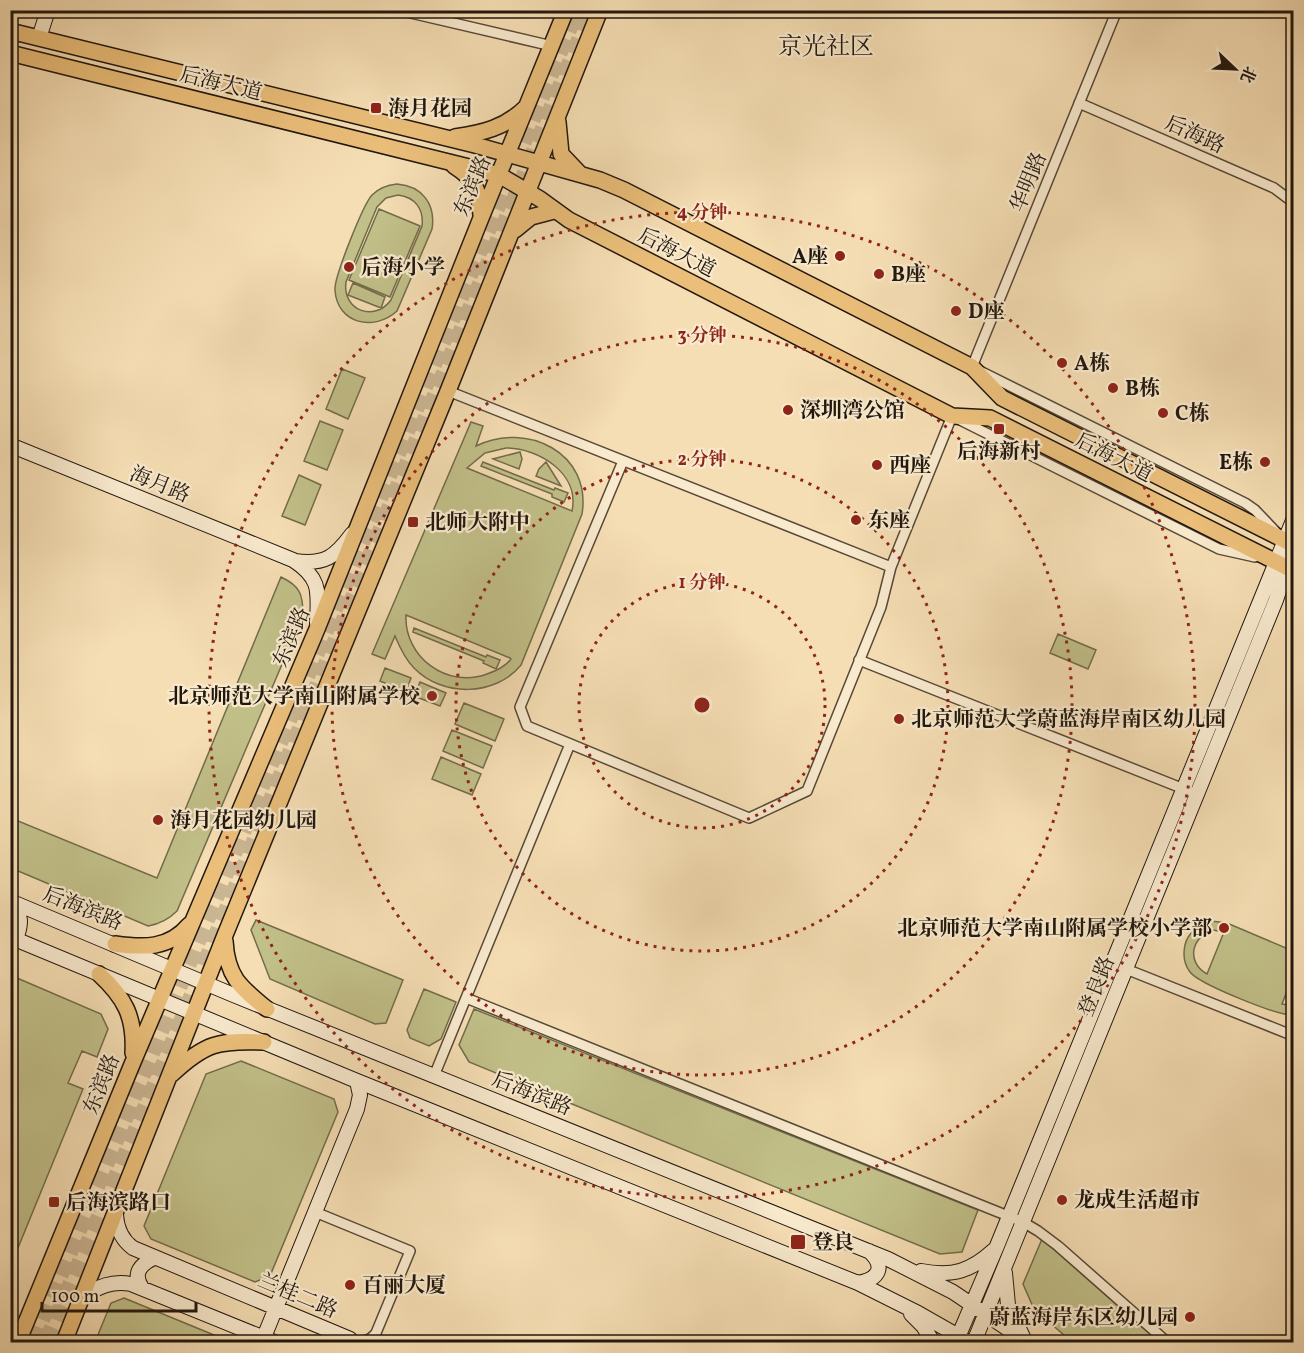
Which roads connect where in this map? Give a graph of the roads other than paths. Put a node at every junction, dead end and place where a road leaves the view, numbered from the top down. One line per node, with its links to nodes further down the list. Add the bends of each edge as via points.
1 (48, 10): 7 (street)
2 (398, 10): 8 (street)
3 (566, 10): 8 (main road, 东滨路)
4 (600, 10): 12 (main road)
5 (1117, 10): 11 (street, 华明路)
6 (10, 31): 7 (main road, 后海大道)
7 (39, 38): 13 (main road, 后海大道)
8 (552, 46): 10 (main road, 东滨路)
9 (10, 53): 15 (main road, 后海大道)
10 (529, 103): 13 (main road, via 514,119 496,128); 14 (main road, 东滨路)
11 (1079, 103): 20 (street, 后海路, via 1274,188); 24 (street, 华明路)
12 (558, 116): 16 (main road); 17 (main road, via 561,154)
13 (447, 138): 14 (main road, 后海大道)
14 (508, 154): 16 (main road, 后海大道); 18 (main road, 东滨路)
15 (446, 161): 18 (main road, 后海大道); 22 (main road, via 475,185)
16 (540, 163): 17 (main road, 后海大道); 19 (main road)
17 (580, 174): 24 (main road, 后海大道, via 624,190)
18 (499, 176): 19 (main road, 后海大道); 22 (main road, 东滨路)
19 (528, 193): 21 (main road, 后海大道); 23 (main road)
20 (1293, 203)
21 (554, 211): 23 (main road, via 531,217); 26 (main road, 后海大道)
22 (481, 218): 30 (main road, 东滨路)
23 (510, 237): 25 (main road)
24 (972, 367): 31 (main road, 后海大道, via 1002,398)
25 (448, 391): 28 (street); 42 (main road)
26 (952, 416): 33 (main road, 后海大道, via 990,418); 34 (street)
27 (10, 445): 32 (street, 海月路)
28 (623, 461): 34 (street); 37 (street, via 520,708 527,726)
29 (1293, 518): 31 (street, 登良路)
30 (360, 523): 32 (street, via 330,558); 35 (main road, 东滨路)
31 (1291, 544): 33 (street, 登良路)
32 (293, 560): 35 (street, via 314,579)
33 (1281, 565): 38 (street); 39 (street, 登良路, via 1276,600)
34 (891, 567): 36 (street, via 881,607)
35 (317, 629): 41 (main road, 东滨路)
36 (859, 660): 37 (street, via 807,791 749,818); 38 (street)
37 (570, 744): 50 (street)
38 (1183, 788): 39 (street); 59 (street)
39 (1197, 794): 46 (street, 登良路)
40 (11, 901): 43 (street, via 21,918); 44 (street, 后海滨路)
41 (195, 918): 44 (main road, via 177,936 156,946); 45 (main road, 东滨路)
42 (225, 935): 48 (main road); 51 (main road, via 226,955 234,978)
43 (12, 942): 47 (street)
44 (115, 944): 45 (street, 后海滨路)
45 (173, 969): 48 (street, 后海滨路); 49 (main road, 东滨路)
46 (1126, 969): 53 (street); 60 (street, 登良路)
47 (99, 974): 49 (street); 55 (main road, via 129,1013 134,1035)
48 (206, 983): 51 (street, 后海滨路); 52 (main road)
49 (160, 998): 52 (street); 55 (main road, 东滨路)
50 (466, 998): 56 (street); 63 (street)
51 (267, 1009): 56 (street, 后海滨路)
52 (194, 1013): 54 (street); 57 (main road)
53 (1293, 1036)
54 (264, 1042): 57 (main road, via 231,1041 207,1046); 58 (street)
55 (133, 1062): 80 (main road, 东滨路)
56 (434, 1076): 66 (street, 后海滨路)
57 (168, 1078): 62 (main road)
58 (357, 1081): 61 (street, via 357,1109); 70 (street)
59 (1045, 1126): 60 (street); 63 (street)
60 (1060, 1132): 64 (street, 登良路)
61 (315, 1212): 75 (street); 79 (street, via 410,1251 376,1333 368,1341)
62 (116, 1215): 67 (street, 兰桂二路, via 127,1244); 72 (main road)
63 (1010, 1215): 64 (street); 65 (street)
64 (1023, 1222): 68 (street, 登良路); 85 (street, via 1058,1246)
65 (997, 1246): 69 (street, via 965,1271 935,1274); 74 (street)
66 (869, 1251): 69 (street, 后海滨路); 70 (street, via 879,1264 878,1271 868,1281)
67 (154, 1258): 71 (street, via 141,1265 138,1282); 75 (street, 兰桂二路)
68 (1006, 1265): 76 (street, 登良路); 84 (street, via 1008,1305)
69 (908, 1268): 74 (street, 后海滨路)
70 (858, 1283): 73 (street)
71 (142, 1288): 72 (street, via 115,1282); 78 (street)
72 (82, 1297): 81 (main road)
73 (895, 1301): 77 (street); 82 (street, via 923,1326)
74 (972, 1305): 76 (street, 后海滨路); 77 (street)
75 (276, 1308): 78 (street); 79 (street, 兰桂二路)
76 (986, 1314): 83 (street, 登良路); 84 (street, 后海滨路)
77 (961, 1340)
78 (266, 1341)
79 (350, 1341)
80 (18, 1342)
81 (64, 1342)
82 (933, 1342)
83 (974, 1342)
84 (1026, 1342)
85 (1167, 1342)

